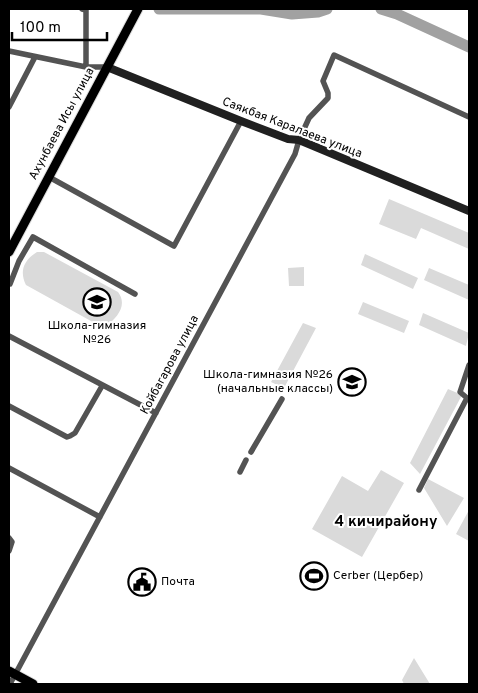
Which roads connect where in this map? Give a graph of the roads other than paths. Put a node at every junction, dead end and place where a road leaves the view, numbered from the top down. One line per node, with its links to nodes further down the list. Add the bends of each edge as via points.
1 (82, 9): 5 (street, via 86,10)
2 (138, 9): 6 (main road, Ахунбаева Исы улица)
3 (9, 51): 4 (street)
4 (35, 57): 5 (street); 7 (street)
5 (86, 67): 6 (street)
6 (107, 67): 9 (main road, Саякбая Каралаева улица); 11 (main road, Ахунбаева Исы улица)
7 (9, 107)
8 (469, 117): 10 (street, Койбагарова улица, via 334,56 323,81 328,98 309,118)
9 (241, 121): 10 (main road, Саякбая Каралаева улица); 11 (street, via 174,246)
10 (299, 140): 12 (main road, Саякбая Каралаева улица); 22 (street, Койбагарова улица, via 295,154)
11 (49, 177): 13 (main road, Ахунбаева Исы улица)
12 (469, 211)
13 (9, 252)
14 (10, 284): 15 (street, via 33,237)
15 (135, 294)
16 (9, 336): 18 (street)
17 (469, 366): 21 (street, via 460,392 467,398)
18 (102, 386): 20 (street, via 75,433 67,437); 22 (street)
19 (282, 398): 23 (street)
20 (9, 406)
21 (466, 406): 27 (street)
22 (156, 414): 28 (street, Койбагарова улица)
23 (251, 452)
24 (246, 460): 26 (street)
25 (9, 468): 28 (street)
26 (240, 472)
27 (419, 490)
28 (100, 517): 31 (street, Койбагарова улица)
29 (9, 538): 30 (street, via 12,542)
30 (9, 551)
31 (12, 673): 32 (street, Койбагарова улица); 33 (main road)
32 (10, 684)
33 (33, 684)

